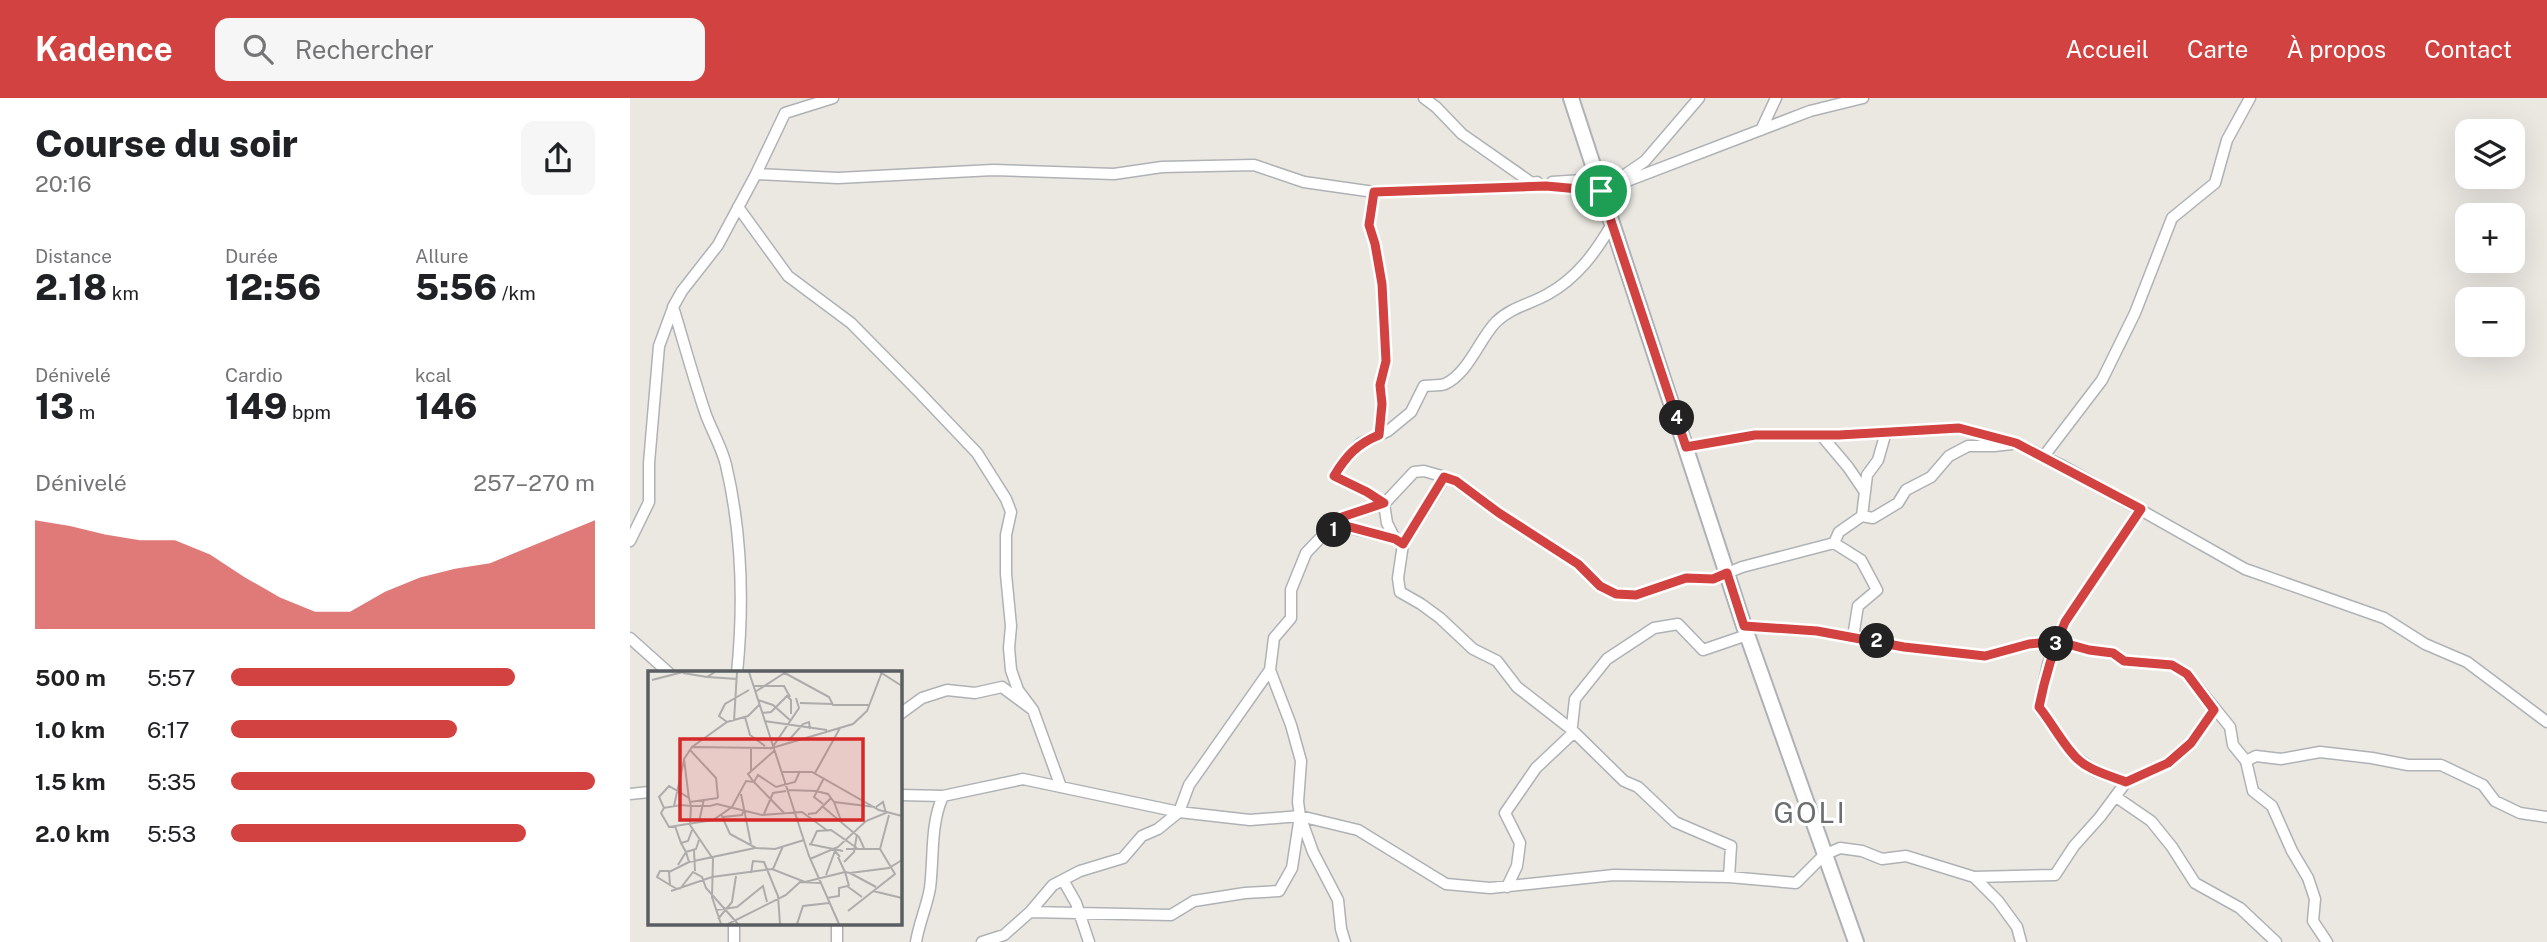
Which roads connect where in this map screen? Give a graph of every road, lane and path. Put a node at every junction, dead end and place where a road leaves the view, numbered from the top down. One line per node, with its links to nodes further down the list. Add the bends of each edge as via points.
1 (833, 98): 9 (street, via 785,113)
2 (1424, 98): 10 (street, via 1462,134 1532,183)
3 (1571, 98): 10 (main road)
4 (1699, 98): 10 (street, via 1646,161)
5 (1776, 98): 8 (street)
6 (1863, 98): 8 (street)
7 (2250, 98): 20 (street, via 2227,140 2215,183 2172,218 2135,313 2102,380)
8 (1761, 130): 10 (street)
9 (755, 174): 11 (street, via 838,178 993,170 1114,174 1162,167 1254,165 1304,182); 12 (street)
10 (1600, 185): 11 (street); 13 (main road)
11 (1374, 192): 16 (street, via 1369,225 1382,284 1386,361 1380,385)
12 (738, 207): 14 (street, via 718,245); 38 (street, via 788,276 851,323 918,391 977,453 1006,499 1011,512 1006,574 1011,670 1018,690)
13 (1612, 224): 16 (street, via 1571,279 1496,322 1464,368 1446,384 1424,386 1411,412); 19 (main road)
14 (673, 307): 27 (street, via 659,346 649,502); 37 (street, via 725,462 733,504 741,558)
15 (1886, 432): 17 (street); 18 (street, via 1959,428); 22 (street)
16 (1379, 435): 23 (street, via 1361,443 1334,476)
17 (1821, 435): 19 (street, via 1755,435); 22 (street)
18 (2016, 443): 20 (street); 25 (street, via 1968,446 1949,456 1931,477 1906,490 1898,503 1873,517)
19 (1686, 447): 30 (main road)
20 (2043, 456): 24 (street)
21 (1444, 477): 23 (street, via 1414,472); 28 (street); 30 (street, via 1544,540 1616,594 1636,595 1686,578 1713,579)
22 (1864, 492): 25 (street)
23 (1384, 503): 26 (street, via 1342,517); 28 (street, via 1387,523)
24 (2141, 509): 34 (street); 41 (street, via 2245,569 2384,618 2467,662)
25 (1862, 516): 29 (street, via 1839,532)
26 (1327, 531): 28 (street, via 1350,527); 35 (street, via 1306,553 1291,590 1291,618 1274,638)
27 (630, 541)
28 (1399, 541): 42 (street, via 1399,592 1440,618 1473,649 1497,661 1517,687)
29 (1834, 543): 30 (street); 32 (street, via 1861,560 1877,590 1857,606)
30 (1727, 573): 31 (main road)
31 (1745, 631): 32 (street, via 1817,631); 42 (street, via 1703,650 1678,624 1654,628 1607,659 1575,699); 54 (main road)
32 (1853, 637): 34 (street, via 1985,656)
33 (630, 638): 36 (street)
34 (2057, 641): 39 (street, via 2113,653 2124,661 2172,665 2187,674); 44 (street, via 2039,707 2073,755 2095,771)
35 (1270, 670): 51 (street, via 1196,775); 52 (street, via 1301,761)
36 (667, 671)
37 (737, 671)
38 (1033, 710): 40 (street, via 1002,687 975,693 947,690 922,698); 45 (street)
39 (2214, 710): 43 (street, via 2230,727 2234,745); 44 (street, via 2191,743 2168,763)
40 (901, 713)
41 (2547, 722)
42 (1572, 729): 55 (street, via 1623,781 1638,788 1675,822 1731,846); 58 (street, via 1536,768 1505,813 1520,843 1517,866)
43 (2246, 761): 53 (street, via 2256,755 2281,760 2320,752 2408,765 2441,765 2483,785 2495,801 2520,813); 68 (street, via 2252,791 2272,806 2308,878 2315,899 2313,921)
44 (2126, 782): 50 (street)
45 (1061, 787): 49 (street, via 1023,779); 51 (street)
46 (648, 792): 47 (street)
47 (630, 794)
48 (901, 795): 49 (street)
49 (943, 796): 61 (street, via 935,813 930,891)
50 (2116, 797): 56 (street, via 2055,876); 67 (street, via 2151,821 2195,883 2240,908)
51 (1179, 812): 52 (street, via 1250,820); 57 (street, via 1142,836 1123,858)
52 (1300, 816): 58 (street, via 1358,830 1446,884); 60 (street, via 1292,868 1279,891 1194,901 1171,915); 64 (street, via 1312,852 1338,900)
53 (2547, 817)
54 (1824, 855): 55 (street, via 1796,883); 56 (street, via 1840,848 1882,859 1906,856); 65 (main road)
55 (1730, 877): 58 (street, via 1614,876)
56 (1974, 877): 66 (street, via 2017,927)
57 (1063, 880): 59 (street); 60 (street)
58 (1507, 887)
59 (1030, 912): 60 (street); 62 (street, via 1004,935)
60 (1079, 914): 63 (street)
61 (916, 942)
62 (982, 942)
63 (1089, 942)
64 (1345, 942)
65 (1856, 942)
66 (2021, 942)
67 (2276, 942)
68 (2327, 942)

